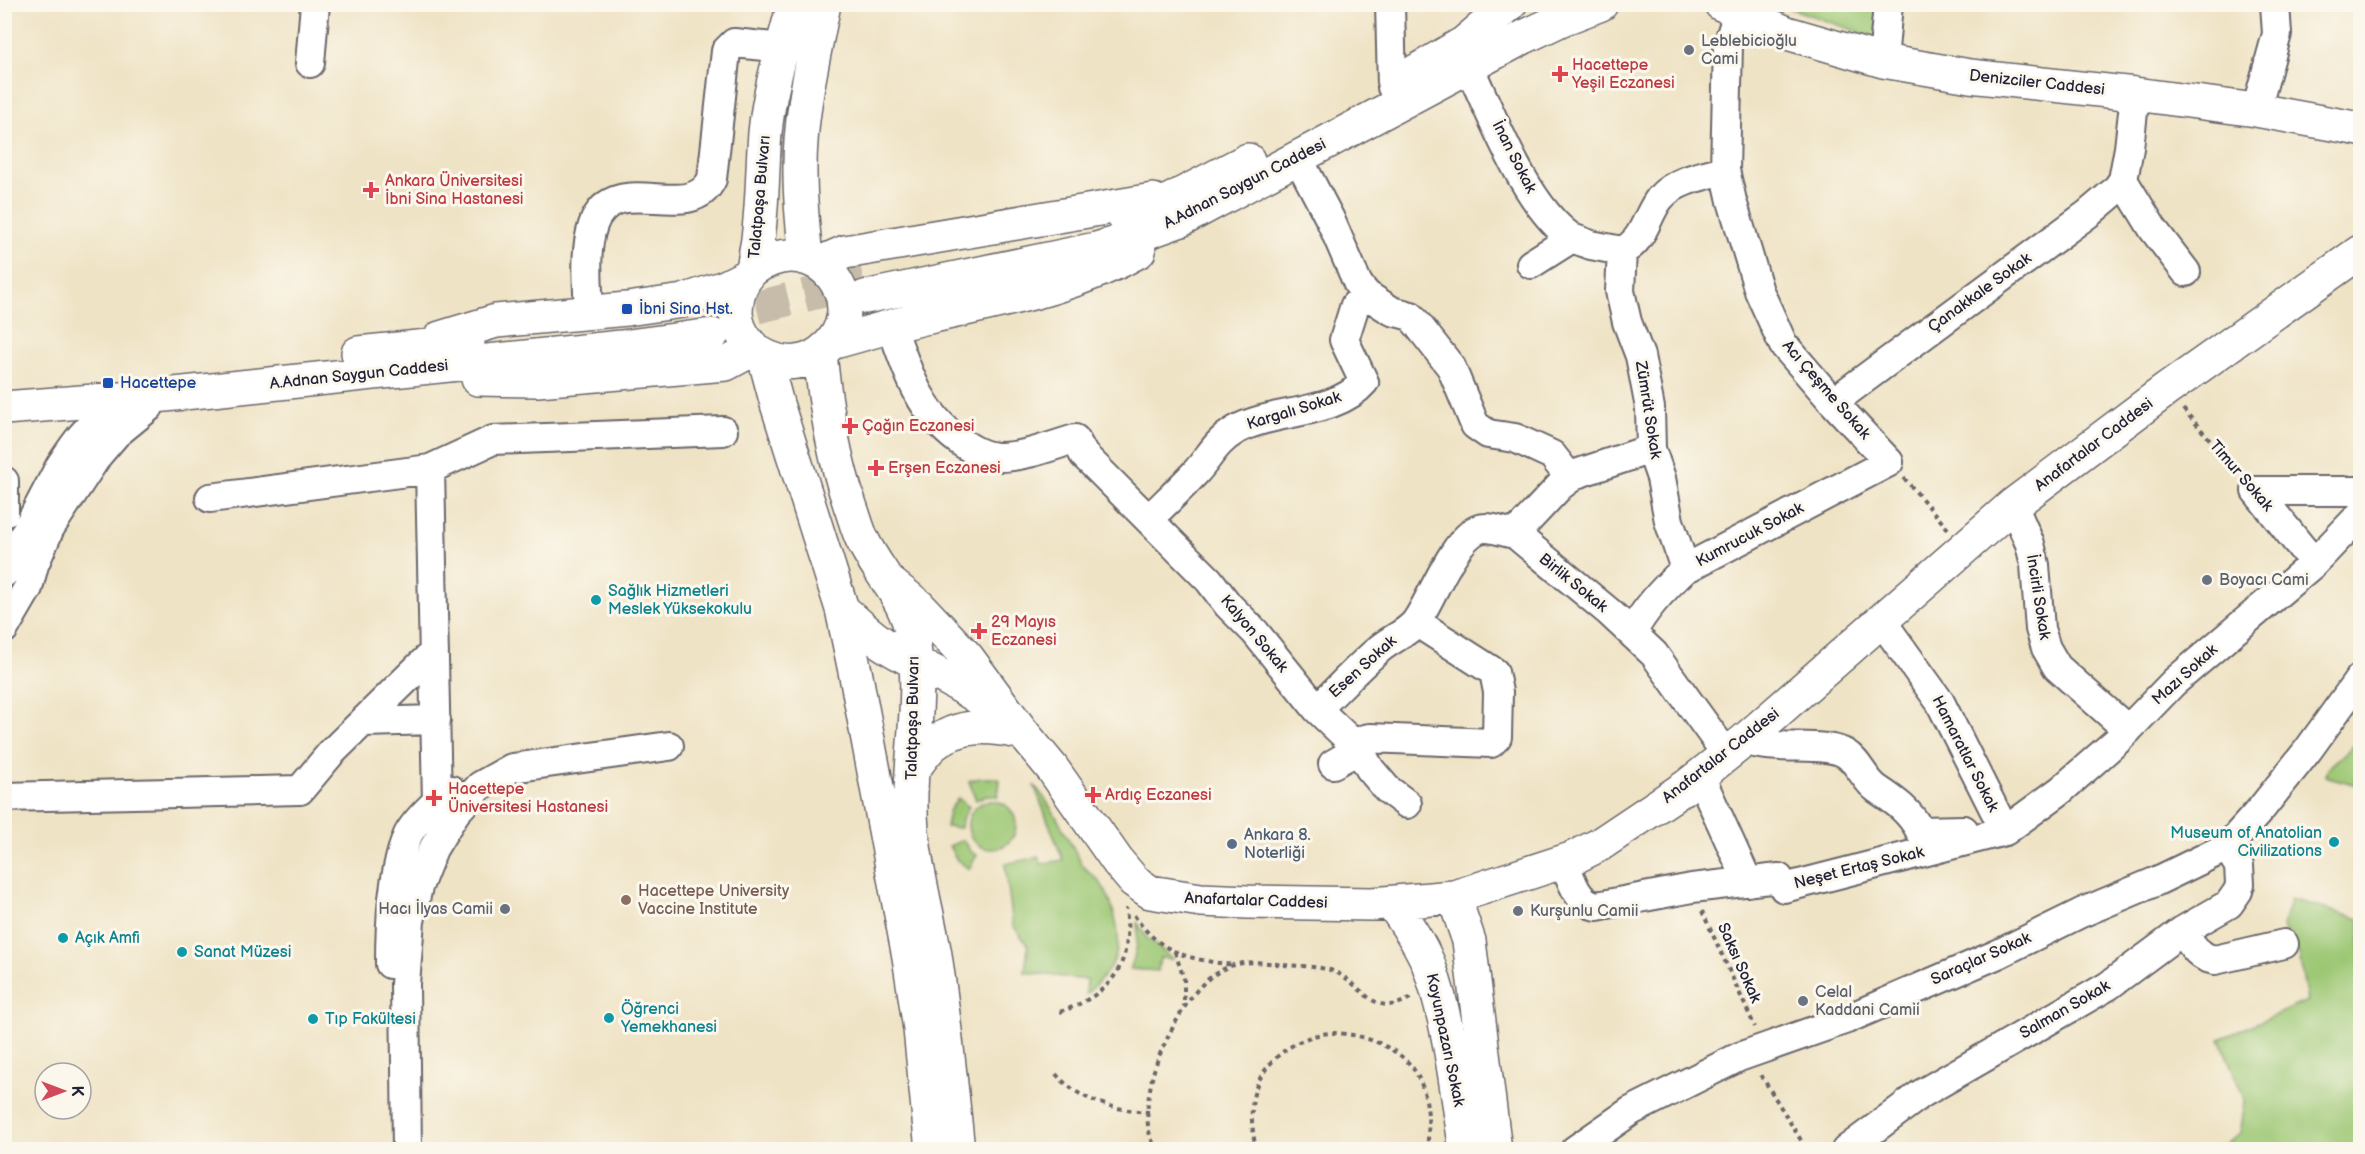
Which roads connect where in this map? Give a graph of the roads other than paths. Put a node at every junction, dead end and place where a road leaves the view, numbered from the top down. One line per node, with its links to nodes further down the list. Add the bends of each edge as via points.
1 (315, 4): 13 (street)
2 (794, 4): 11 (main road, Talatpaşa Bulvarı)
3 (824, 4): 26 (main road, via 802,134 800,182)
4 (1390, 4): 15 (street)
5 (1510, 4): 15 (main road, A.Adnan Saygun Caddesi, via 1464,43)
6 (1601, 4): 10 (main road, A.Adnan Saygun Caddesi, via 1562,19)
7 (1887, 4): 12 (street)
8 (2275, 4): 17 (street, via 2277,34)
9 (1730, 8): 12 (main road, Denizciler Caddesi, via 1787,33); 20 (street, Acı Çeşme Sokak)
10 (1540, 19): 14 (main road, A.Adnan Saygun Caddesi)
11 (783, 48): 29 (main road, Talatpaşa Bulvarı, via 765,131 760,210); 32 (street, via 740,43 726,51 712,179 703,192 689,199 621,199 598,215 591,235)
12 (1883, 60): 16 (main road, Denizciler Caddesi, via 1970,76)
13 (310, 63)
14 (1469, 67): 19 (main road, A.Adnan Saygun Caddesi); 23 (street, İnan Sokak, via 1536,200 1557,227)
15 (1392, 87): 22 (main road, A.Adnan Saygun Caddesi)
16 (2135, 93): 17 (main road, Denizciler Caddesi); 21 (street)
17 (2256, 110): 18 (main road, Denizciler Caddesi)
18 (2361, 129)
19 (1298, 158): 22 (main road, A.Adnan Saygun Caddesi); 31 (street, via 1358,284)
20 (1725, 170): 24 (street, via 1700,176 1662,196 1647,218 1641,236); 40 (street, Acı Çeşme Sokak, via 1759,291 1783,344)
21 (2123, 180): 28 (street); 40 (street, Çanakkale Sokak, via 2089,213)
22 (1177, 208): 26 (main road, via 845,252); 30 (main road, A.Adnan Saygun Caddesi); 34 (main road, via 1154,242 1102,270 1072,282)
23 (1572, 238): 24 (street); 27 (street)
24 (1622, 251): 43 (street, Zümrüt Sokak, via 1620,291 1641,356 1650,408)
25 (2361, 252): 50 (main road, Anafartalar Caddesi, via 2166,390)
26 (813, 260): 29 (main road, via 777,256); 35 (main road, via 831,273 843,301 839,330)
27 (1531, 264)
28 (2186, 272)
29 (750, 273): 32 (main road, via 725,287 683,301); 36 (main road, Talatpaşa Bulvarı, via 739,291 736,316 745,339)
30 (865, 289)
31 (1367, 295): 46 (street, via 1392,311 1411,316 1451,367 1475,424 1488,434 1515,438 1552,455); 53 (street, Kargalı Sokak, via 1355,305 1344,340 1364,382 1359,388 1339,400 1255,422 1227,436)
32 (589, 312): 37 (main road, via 496,321 463,330)
33 (711, 327): 37 (main road, A.Adnan Saygun Caddesi, via 599,333)
34 (892, 327): 35 (main road); 53 (street, Kalyon Sokak, via 918,396 938,423 963,444 986,455 1011,456 1075,439 1084,455)
35 (826, 348): 36 (main road, via 807,360 792,363 778,362); 58 (main road, Talatpaşa Bulvarı, via 826,407 843,484 861,538)
36 (759, 352): 37 (main road, via 726,364 537,380 468,379); 59 (main road, Talatpaşa Bulvarı)
37 (419, 357): 38 (main road, A.Adnan Saygun Caddesi); 39 (main road, A.Adnan Saygun Caddesi)
38 (4, 390)
39 (147, 402): 41 (main road, A.Adnan Saygun Caddesi); 57 (street, via 104,415 93,423 60,466); 62 (street, via 98,455 50,528 28,588)
40 (1833, 402): 44 (street, Acı Çeşme Sokak)
41 (4, 408)
42 (723, 431): 45 (street, via 493,440)
43 (1651, 449): 46 (street); 56 (street, Zümrüt Sokak)
44 (1889, 462): 56 (street, Kumrucuk Sokak)
45 (430, 469): 49 (street); 64 (street)
46 (1570, 478): 54 (street)
47 (4, 481): 51 (street)
48 (2361, 491): 55 (street, Timur Sokak, via 2256,491)
49 (210, 498)
50 (2013, 506): 60 (main road, Anafartalar Caddesi); 70 (street, İncirli Sokak, via 2035,565 2040,629 2046,648 2057,667)
51 (4, 513)
52 (2361, 515): 55 (street, Mazı Sokak)
53 (1149, 519): 67 (street, Kalyon Sokak, via 1255,632)
54 (1515, 534): 61 (street, Esen Sokak, via 1489,528 1470,535 1436,584); 63 (street, Birlik Sokak)
55 (2314, 563): 70 (street, Mazı Sokak, via 2174,682)
56 (1686, 569): 63 (street, Kumrucuk Sokak, via 1642,615)
57 (4, 573)
58 (890, 582): 65 (main road, Talatpaşa Bulvarı, via 910,626); 71 (main road, via 919,606 967,657)
59 (842, 609): 65 (main road, via 878,640); 92 (main road, Talatpaşa Bulvarı, via 909,957)
60 (1881, 621): 73 (main road, Anafartalar Caddesi); 82 (street, Hamaratlar Sokak, via 1940,702)
61 (1416, 622): 67 (street, Esen Sokak, via 1378,649); 74 (street, via 1494,672 1498,692 1497,737 1491,743 1370,738)
62 (4, 629)
63 (1632, 633): 73 (street, Birlik Sokak)
64 (434, 652): 68 (street); 69 (street)
65 (916, 662): 71 (main road, via 974,693); 77 (main road, Talatpaşa Bulvarı)
66 (2361, 678): 83 (street, via 2308,750)
67 (1317, 709): 74 (street, Kalyon Sokak)
68 (436, 720): 69 (street); 80 (street)
69 (363, 722): 79 (street, via 300,790)
70 (2128, 730): 82 (street, Mazı Sokak, via 2061,790)
71 (1023, 733): 77 (main road, via 994,727 960,731 931,746); 87 (main road, Anafartalar Caddesi, via 1118,862 1150,892 1212,901)
72 (669, 746): 76 (street)
73 (1736, 748): 78 (main road, Anafartalar Caddesi); 82 (street, via 1820,748 1844,752 1875,788 1907,812 1920,831)
74 (1359, 749): 75 (street); 81 (street, Kalyon Sokak, via 1387,789)
75 (1332, 764)
76 (523, 766): 80 (street, via 476,774); 91 (street, via 480,786 456,812 433,849 418,887 410,921 405,984)
77 (912, 771): 93 (main road, Talatpaşa Bulvarı, via 912,830 935,956)
78 (1700, 776): 84 (main road, Anafartalar Caddesi, via 1599,845); 85 (street)
79 (4, 796)
80 (437, 802): 90 (street, via 407,835 390,923)
81 (1407, 804)
82 (2005, 831): 85 (street, Neşet Ertaş Sokak, via 1784,888 1779,878)
83 (2227, 847): 88 (street, Salman Sokak, via 2239,866 2238,891 2229,904); 96 (street, Saraçlar Sokak, via 1998,954 1847,1019 1756,1051 1631,1111)
84 (1564, 861): 85 (street, Neşet Ertaş Sokak, via 1575,888 1588,904 1597,906); 86 (main road, Anafartalar Caddesi)
85 (1748, 882)
86 (1454, 897): 87 (main road, Anafartalar Caddesi); 95 (main road, Koyunpazarı Sokak, via 1470,951)
87 (1392, 903): 94 (main road, Koyunpazarı Sokak, via 1431,973 1452,1059)
88 (2182, 931): 89 (street, via 2199,953 2215,960); 97 (street, Salman Sokak, via 2108,986 1921,1094)
89 (2284, 944)
90 (391, 1149)
91 (407, 1149)
92 (932, 1149)
93 (958, 1149)
94 (1466, 1149)
95 (1495, 1149)
96 (1575, 1149)
97 (1846, 1149)

